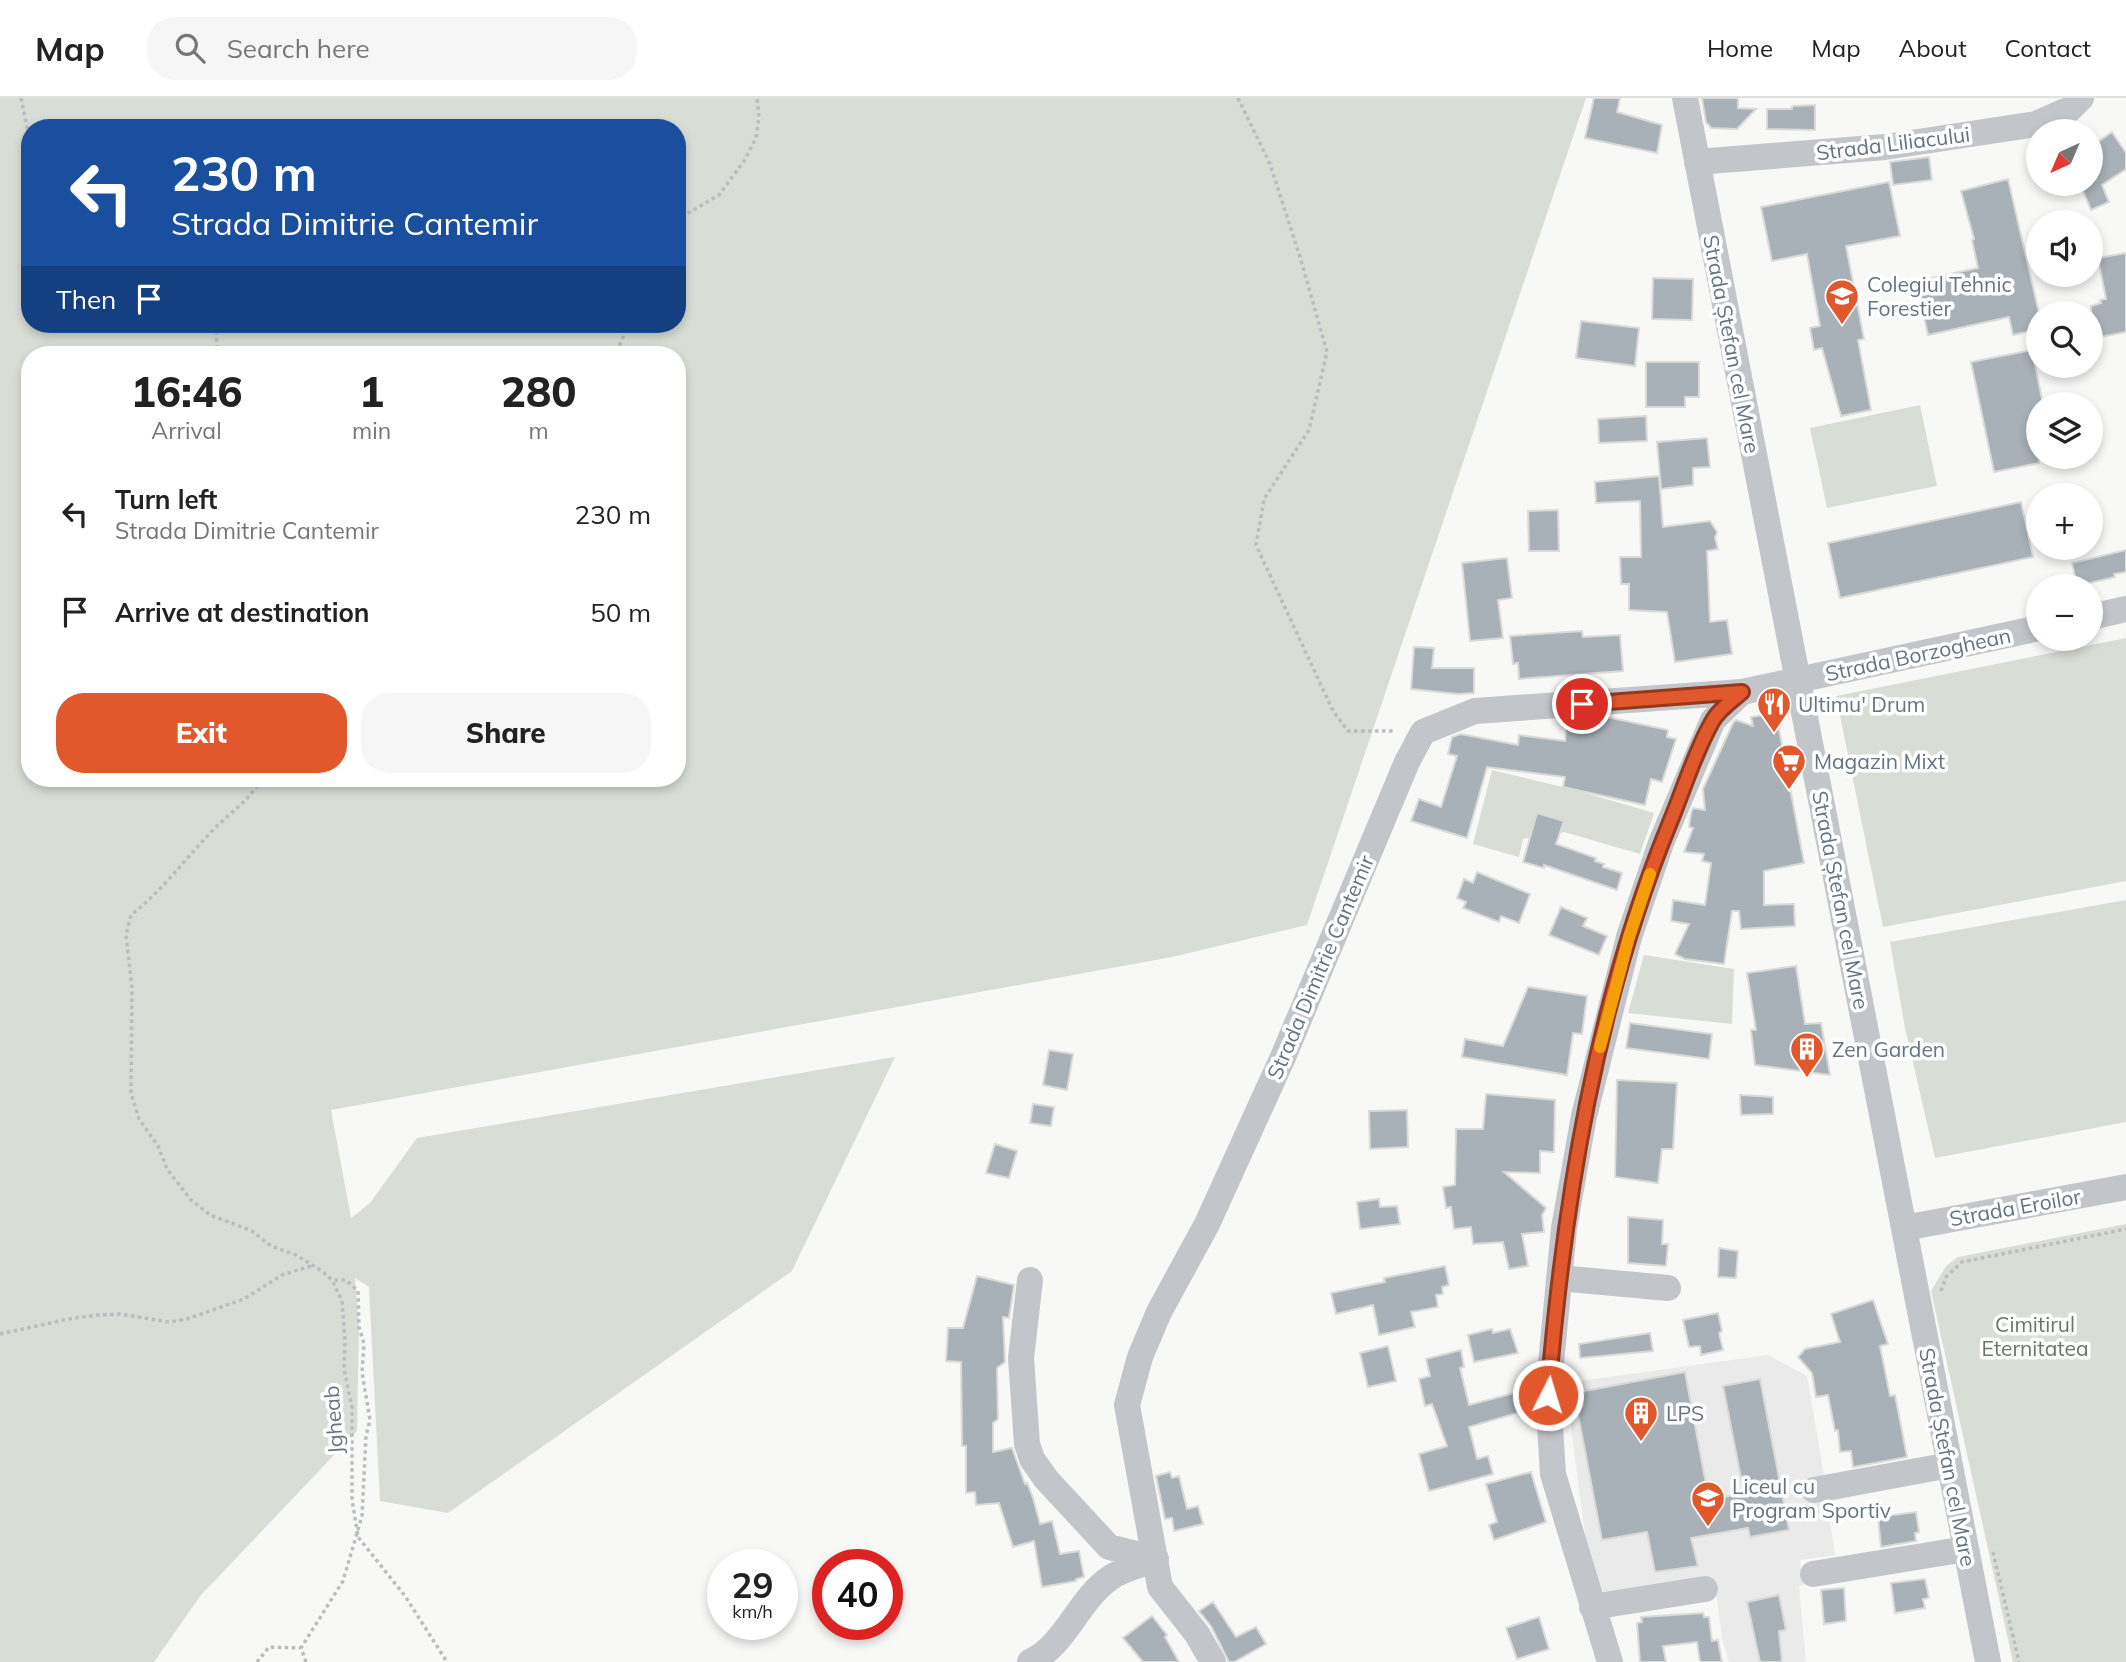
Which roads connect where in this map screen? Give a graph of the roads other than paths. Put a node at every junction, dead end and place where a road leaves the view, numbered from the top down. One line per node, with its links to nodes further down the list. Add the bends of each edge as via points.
1 (1685, 98): 3 (street, Strada Ștefan cel Mare)
2 (2081, 98): 3 (street, Strada Liliacului, via 2070,109 2036,124 1885,147)
3 (1697, 162): 7 (street, Strada Ștefan cel Mare)
4 (2126, 609): 5 (street)
5 (2103, 614)
6 (2026, 631): 7 (street, Strada Borzoghean)
7 (1797, 679): 8 (street); 10 (street, Strada Ștefan cel Mare)
8 (1742, 692): 11 (street, via 1713,720 1661,843 1629,937 1584,1116); 17 (street, Strada Dimitrie Cantemir, via 1475,712 1423,732 1283,1057 1140,1357 1127,1405)
9 (2126, 1187): 10 (street, Strada Eroilor)
10 (1904, 1228): 14 (street, Strada Ștefan cel Mare)
11 (1559, 1278): 13 (street); 20 (street, via 1548,1395 1553,1474)
12 (1030, 1280): 17 (street, via 1021,1358 1032,1459 1109,1547)
13 (1668, 1289)
14 (1951, 1465): 15 (street); 16 (street, Strada Ștefan cel Mare)
15 (1814, 1490)
16 (1978, 1546): 18 (street); 24 (street, Strada Ștefan cel Mare)
17 (1156, 1559): 21 (street, via 1110,1578 1054,1644); 22 (street, Strada Dimitrie Cantemir, via 1160,1587)
18 (1813, 1574)
19 (1705, 1589): 20 (street)
20 (1592, 1607): 23 (street)
21 (1030, 1662)
22 (1213, 1662)
23 (1610, 1662)
24 (1988, 1662)

